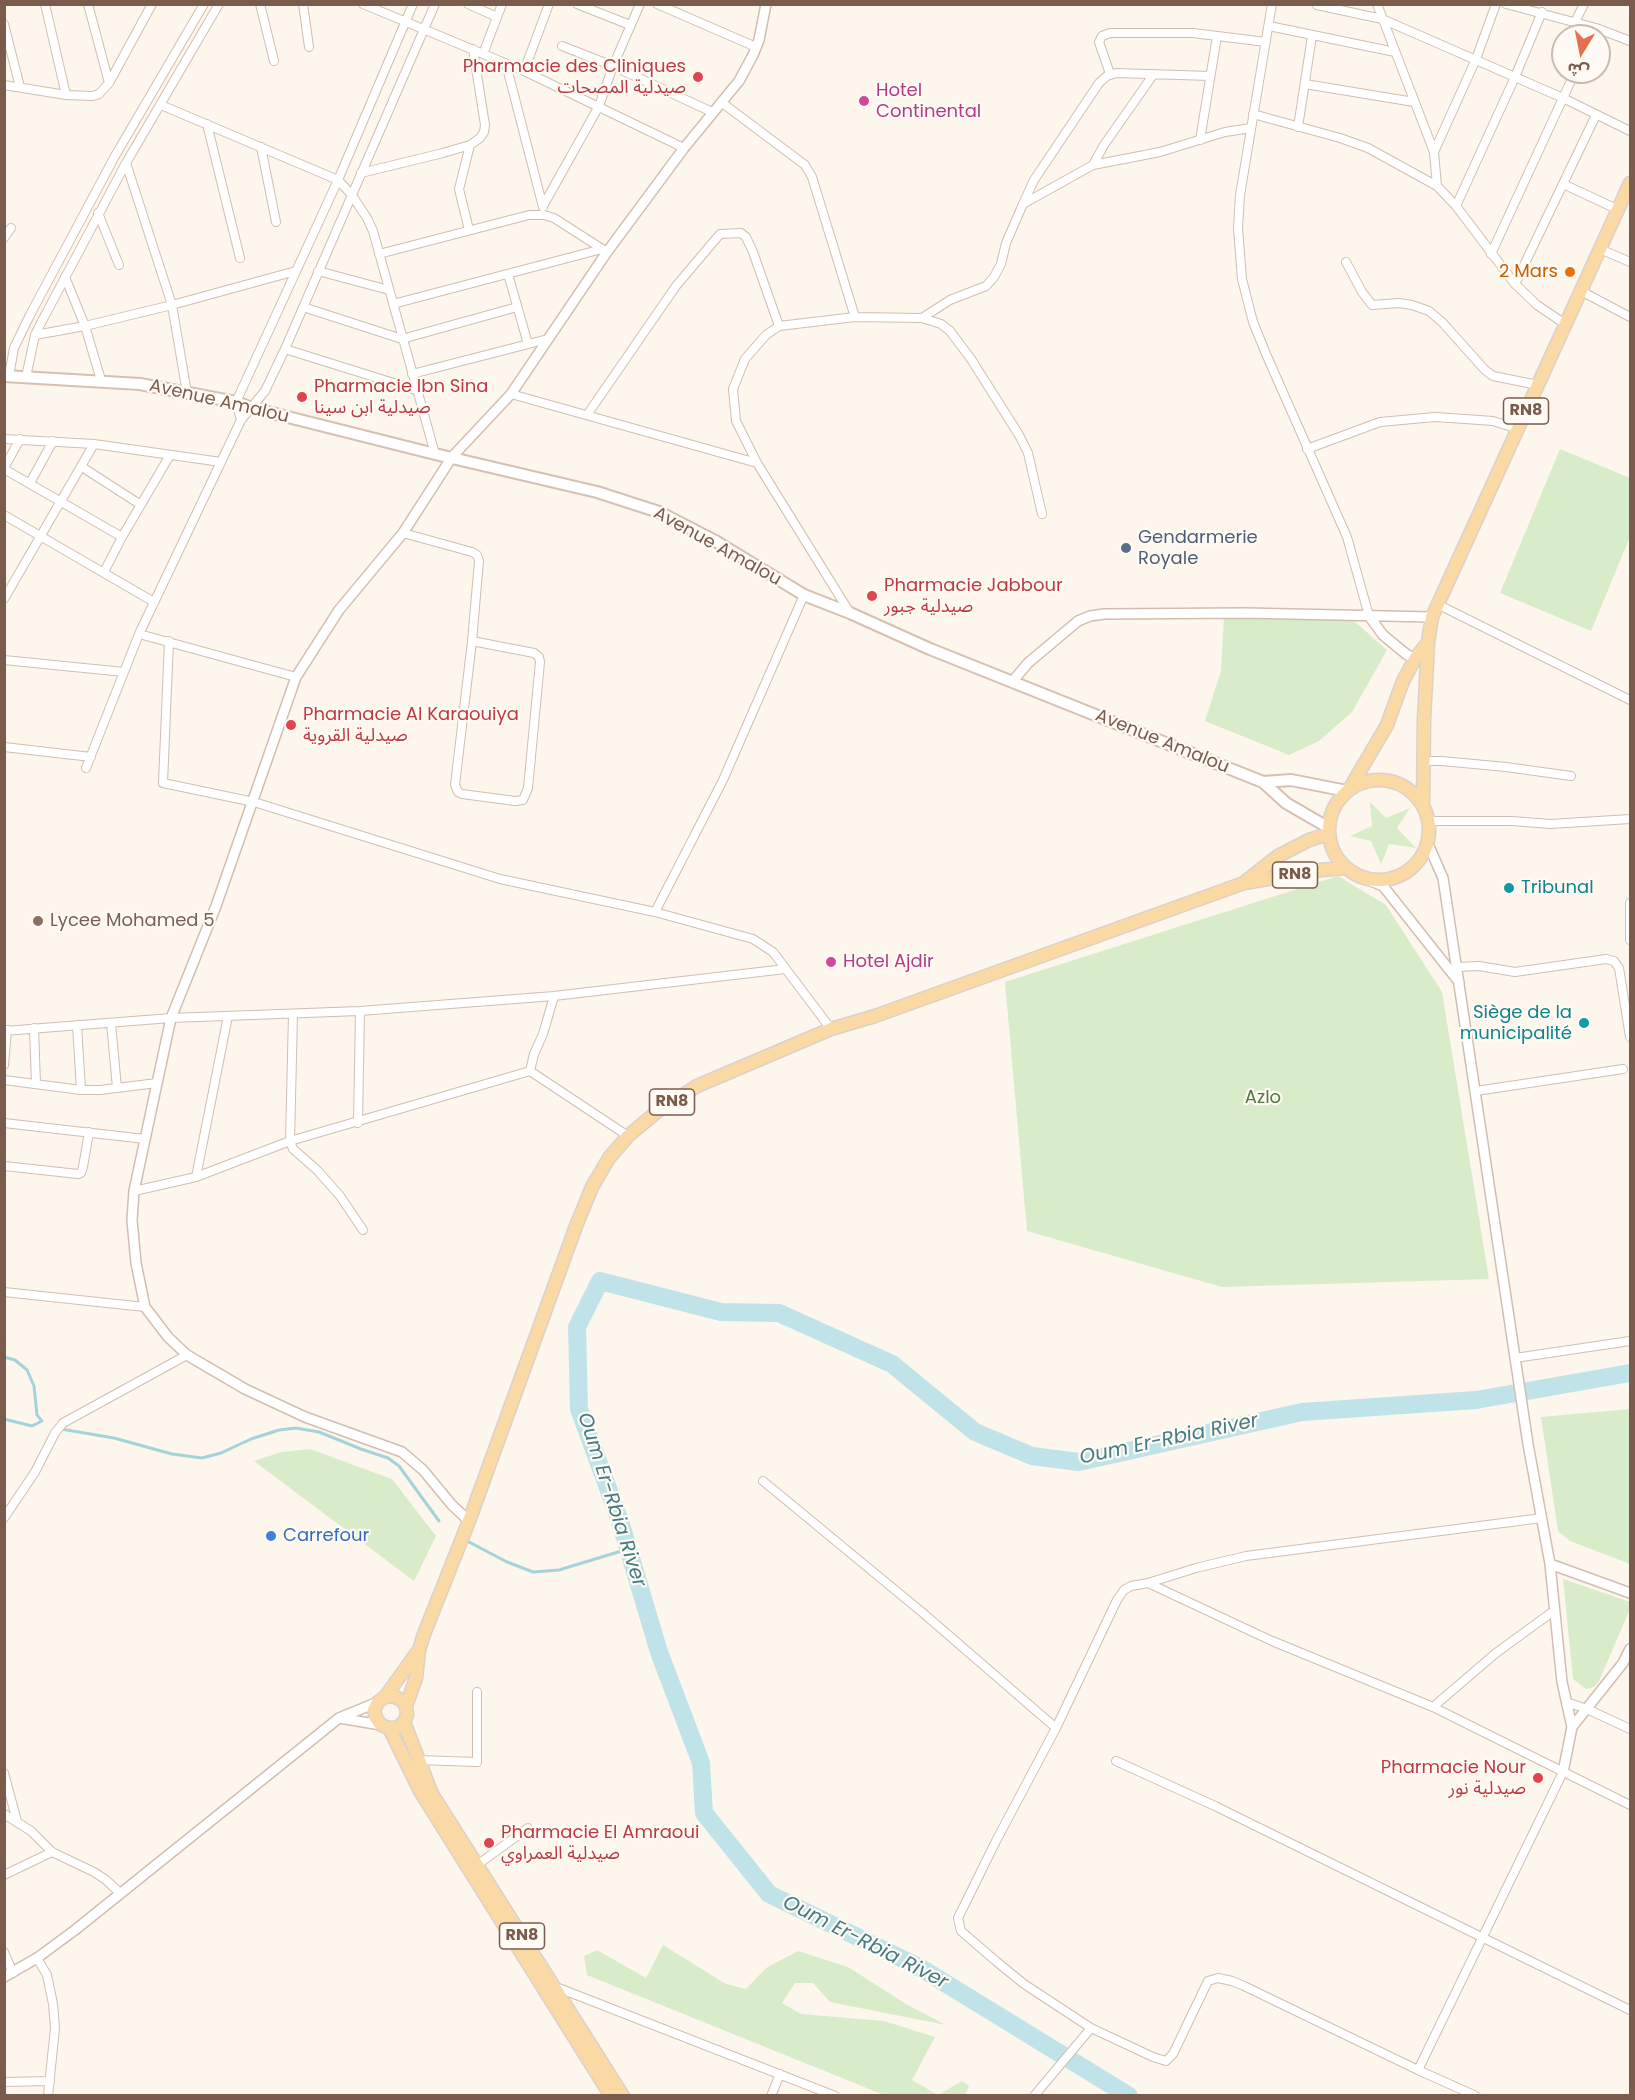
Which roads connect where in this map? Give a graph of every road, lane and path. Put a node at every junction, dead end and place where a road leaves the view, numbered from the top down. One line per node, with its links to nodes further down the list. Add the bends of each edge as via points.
1 (45, 4): 61 (street)
2 (88, 4): 56 (street)
3 (142, 4): 26 (street)
4 (152, 4): 26 (street)
5 (204, 4): 127 (street, via 30,315 14,348)
6 (219, 4): 65 (street)
7 (260, 4): 48 (street)
8 (303, 4): 42 (street)
9 (363, 4): 29 (street)
10 (413, 4): 29 (street)
11 (435, 4): 35 (street)
12 (468, 4): 27 (street)
13 (502, 4): 27 (street)
14 (549, 4): 51 (street)
15 (577, 4): 33 (street)
16 (640, 4): 33 (street)
17 (657, 4): 43 (street)
18 (766, 4): 43 (street)
19 (1272, 4): 34 (street)
20 (1377, 4): 28 (street)
21 (1496, 4): 47 (street)
22 (1506, 4): 25 (street)
23 (1584, 4): 30 (street)
24 (1317, 5): 28 (street)
25 (1542, 12): 30 (street); 55 (street)
26 (144, 16): 56 (street)
27 (497, 17): 46 (street)
28 (1382, 19): 45 (street); 47 (street)
29 (407, 22): 35 (street); 82 (street)
30 (1575, 22): 32 (street)
31 (4, 24): 60 (street)
32 (1579, 24)
33 (630, 25): 50 (street)
34 (1269, 26): 37 (street); 40 (street)
35 (426, 29): 44 (street); 81 (street)
36 (1217, 36): 40 (street); 52 (street, via 1106,34 1099,42); 54 (street)
37 (1312, 36): 45 (street); 57 (street)
38 (1611, 36): 39 (street)
39 (1630, 41)
40 (1266, 42): 68 (street)
41 (562, 46): 50 (street)
42 (309, 47)
43 (756, 47): 63 (street, via 738,81)
44 (472, 49): 46 (street); 75 (street, via 485,125 480,138)
45 (1395, 52): 64 (street)
46 (483, 54): 49 (street)
47 (1476, 59): 55 (street); 78 (street)
48 (274, 62)
49 (506, 64): 51 (street); 90 (street)
50 (613, 66): 66 (street); 67 (street)
51 (524, 71): 66 (street)
52 (1110, 74): 53 (street); 87 (street, via 1034,180)
53 (1153, 75): 54 (street); 80 (street)
54 (1210, 76): 74 (street)
55 (1515, 77): 62 (street); 88 (street)
56 (109, 83): 61 (street, via 93,96)
57 (1305, 84): 64 (street); 71 (street)
58 (1569, 84): 62 (street)
59 (4, 85): 60 (street)
60 (20, 87): 61 (street)
61 (66, 96)
62 (1563, 98): 69 (street); 99 (street)
63 (721, 102): 67 (street); 116 (street, via 805,165)
64 (1414, 102): 78 (street)
65 (161, 105): 70 (street); 79 (street)
66 (598, 106): 77 (street); 90 (street)
67 (712, 112): 77 (street)
68 (1253, 114): 71 (street); 72 (street)
69 (1596, 115): 73 (street); 84 (street)
70 (207, 124): 76 (street); 100 (street)
71 (1298, 127): 85 (street, via 1368,148)
72 (1251, 128): 74 (street); 143 (street, via 1238,228 1242,279 1253,322)
73 (1630, 131)
74 (1200, 140): 80 (street)
75 (470, 145): 81 (street); 94 (street, via 459,189)
76 (261, 147): 82 (street); 92 (street)
77 (684, 148): 97 (street)
78 (1434, 152): 85 (street)
79 (126, 163): 91 (street); 112 (street)
80 (1093, 165): 87 (street)
81 (361, 173): 86 (street)
82 (338, 180): 86 (street); 104 (street)
83 (1630, 183): 89 (main road, RN8)
84 (1563, 184): 89 (street); 108 (street)
85 (1437, 186): 88 (street)
86 (351, 194): 98 (street, via 368,218); 105 (street)
87 (1023, 204): 117 (street, via 994,278 986,286 950,300)
88 (1455, 206): 99 (street)
89 (1619, 210): 96 (main road, RN8)
90 (544, 211): 94 (street); 97 (street)
91 (98, 213): 103 (street); 107 (street)
92 (276, 222)
93 (11, 228): 95 (street)
94 (470, 230): 98 (street)
95 (4, 238)
96 (1600, 249): 102 (street); 110 (main road, RN8)
97 (604, 250): 106 (street); 123 (street)
98 (380, 254): 109 (street)
99 (1491, 254): 108 (street)
100 (240, 258)
101 (1346, 262): 130 (street, via 1372,305 1412,304 1429,311 1492,376)
102 (1630, 262)
103 (119, 265)
104 (296, 271): 112 (street); 134 (street)
105 (318, 271): 109 (street); 113 (street)
106 (508, 274): 111 (street); 114 (street)
107 (65, 278): 119 (street); 121 (street)
108 (1515, 284): 118 (street)
109 (389, 291): 111 (street)
110 (1581, 291): 115 (street); 118 (main road, RN8)
111 (393, 304): 122 (street)
112 (171, 305): 119 (street); 132 (street)
113 (303, 307): 122 (street); 125 (street)
114 (517, 307): 122 (street); 124 (street)
115 (1629, 313)
116 (855, 317): 117 (street); 120 (street)
117 (922, 318): 154 (street, via 950,331 1019,435 1028,453)
118 (1565, 324): 130 (main road, RN8)
119 (85, 326): 121 (street); 129 (street)
120 (779, 326): 136 (street, via 746,237 741,233 720,234 676,286); 148 (street, via 750,353 733,389 736,421)
121 (35, 335): 128 (street)
122 (402, 339): 126 (street)
123 (548, 339): 124 (street); 133 (street)
124 (528, 344): 126 (street)
125 (285, 350): 131 (street); 135 (street)
126 (412, 374): 131 (street)
127 (7, 376): 128 (main road, Avenue Amalou)
128 (26, 377): 129 (main road, Avenue Amalou)
129 (101, 380): 132 (main road, Avenue Amalou)
130 (1538, 385): 138 (main road, RN8)
131 (416, 390): 144 (street)
132 (187, 393): 134 (main road, Avenue Amalou)
133 (511, 393): 136 (street); 146 (street)
134 (236, 402): 135 (main road, Avenue Amalou); 137 (street)
135 (252, 408): 137 (street); 144 (main road, Avenue Amalou)
136 (586, 415): 148 (street)
137 (241, 420): 147 (street)
138 (1518, 429): 143 (street, via 1493,421 1435,417 1380,422); 163 (main road, RN8)
139 (4, 439): 140 (street)
140 (20, 439): 141 (street); 150 (street)
141 (53, 441): 142 (street); 151 (street)
142 (94, 444): 145 (street); 149 (street)
143 (1307, 449): 165 (street, via 1347,537)
144 (435, 454): 146 (main road, Avenue Amalou)
145 (170, 455): 147 (street); 153 (street)
146 (452, 458): 156 (street); 160 (main road, Avenue Amalou, via 597,492 659,512)
147 (221, 462): 162 (street)
148 (757, 464): 164 (street)
149 (82, 467): 152 (street); 153 (street)
150 (4, 469): 151 (street)
151 (30, 483): 152 (street)
152 (60, 502): 157 (street); 158 (street)
153 (141, 505): 158 (street)
154 (1042, 514)
155 (4, 515): 157 (street)
156 (403, 533): 169 (street, via 477,555); 174 (street, via 339,610)
157 (41, 536): 159 (street); 161 (street)
158 (122, 537): 159 (street)
159 (104, 572): 162 (street)
160 (804, 595): 164 (main road, Avenue Amalou); 194 (street, via 723,780)
161 (4, 599)
162 (154, 602): 167 (street)
163 (1437, 604): 166 (main road, RN8); 176 (street)
164 (850, 613): 175 (main road, Avenue Amalou)
165 (1369, 616): 166 (street); 171 (street, via 1383,635); 175 (street, via 1245,613 1090,616 1078,621 1028,663)
166 (1432, 617): 170 (main road, RN8)
167 (139, 634): 168 (street); 173 (street)
168 (169, 641): 174 (street); 184 (street, via 163,783)
169 (472, 641): 169 (street, via 456,789 462,794 523,800 528,788 539,657)
170 (1428, 642): 171 (main road, RN8); 179 (main road, RN8)
171 (1415, 659): 183 (main road, RN8, via 1387,725)
172 (4, 660): 173 (street)
173 (124, 672): 178 (street)
174 (296, 677): 184 (street)
175 (1012, 682): 182 (main road, Avenue Amalou)
176 (1630, 700)
177 (4, 747): 178 (street)
178 (91, 757): 180 (street)
179 (1423, 761): 181 (street); 185 (main road, RN8)
180 (86, 768)
181 (1571, 776)
182 (1263, 782): 183 (main road, via 1291,780); 188 (main road)
183 (1348, 790): 185 (main road, RN8, via 1375,779 1389,780 1414,793); 188 (main road, RN8, via 1332,811)
184 (254, 802): 194 (street, via 500,879); 203 (street)
185 (1423, 804): 187 (main road, RN8)
186 (1630, 819): 187 (street, via 1550,824)
187 (1429, 821): 189 (main road, RN8)
188 (1329, 831): 190 (main road, RN8, via 1331,847); 192 (main road, RN8, via 1278,856)
189 (1428, 844): 191 (main road, via 1411,870 1397,877); 196 (street, via 1443,878)
190 (1346, 868): 191 (main road, RN8); 192 (main road, RN8)
191 (1366, 879): 198 (street, via 1383,886)
192 (1244, 883): 207 (main road, RN8)
193 (1630, 903): 195 (street)
194 (656, 912): 197 (street, via 753,939 773,952)
195 (1630, 940)
196 (1456, 967): 198 (street); 209 (street, via 1486,966 1515,972 1614,961 1619,968)
197 (785, 969): 199 (street); 207 (street)
198 (1460, 984): 218 (street)
199 (554, 996): 200 (street); 212 (street)
200 (360, 1011): 201 (street); 220 (street)
201 (293, 1014): 202 (street); 224 (street)
202 (228, 1016): 203 (street); 226 (street)
203 (171, 1018): 204 (street); 214 (street)
204 (111, 1023): 205 (street); 216 (street)
205 (77, 1025): 206 (street); 217 (street)
206 (34, 1028): 208 (street); 215 (street)
207 (831, 1029): 222 (main road, RN8, via 697,1086)
208 (6, 1030): 210 (street)
209 (1630, 1037)
210 (4, 1065)
211 (1623, 1069): 218 (street)
212 (530, 1071): 220 (street); 222 (street)
213 (4, 1080): 215 (street)
214 (156, 1083): 216 (street); 223 (street)
215 (36, 1084): 217 (street)
216 (117, 1088): 217 (street)
217 (81, 1090)
218 (1476, 1091): 233 (street)
219 (4, 1123): 221 (street)
220 (358, 1123): 224 (street)
221 (89, 1132): 223 (street); 225 (street, via 81,1173)
222 (628, 1136): 237 (main road, RN8, via 592,1187)
223 (145, 1139): 227 (street)
224 (290, 1141): 226 (street); 228 (street, via 293,1149 340,1196)
225 (4, 1166)
226 (196, 1177): 227 (street)
227 (134, 1191): 230 (street, via 136,1263)
228 (363, 1230)
229 (4, 1292): 230 (street)
230 (145, 1307): 232 (street)
231 (1630, 1341): 233 (street)
232 (187, 1355): 235 (street, via 59,1427); 237 (street, via 245,1389 305,1417 402,1452)
233 (1515, 1358): 236 (street)
234 (763, 1481): 254 (street)
235 (4, 1518)
236 (1542, 1518): 238 (street); 239 (street, via 1246,1556)
237 (470, 1521): 243 (main road, RN8)
238 (1550, 1564): 240 (street); 241 (street)
239 (1148, 1583): 248 (street, via 1272,1641); 254 (street, via 1124,1590 1117,1600)
240 (1630, 1593)
241 (1555, 1610): 246 (street); 248 (street, via 1496,1653)
242 (1630, 1649): 249 (street)
243 (419, 1650): 245 (main road, RN8); 247 (main road, RN8, via 416,1678)
244 (477, 1692): 256 (street, via 477,1762)
245 (381, 1700): 247 (main road, via 393,1696); 250 (street); 252 (main road, RN8, via 375,1710 376,1718)
246 (1566, 1702): 249 (street); 253 (street)
247 (406, 1706): 251 (main road, RN8)
248 (1434, 1707): 258 (street)
249 (1587, 1709): 253 (street); 255 (street)
250 (339, 1718): 252 (street); 267 (street)
251 (404, 1722): 252 (main road, via 397,1728); 256 (main road, RN8)
252 (385, 1727): 270 (main road, RN8, via 411,1776)
253 (1572, 1727): 258 (street)
254 (1056, 1728): 276 (street, via 960,1911 959,1926 964,1935 1024,1984)
255 (1630, 1729)
256 (418, 1760): 265 (main road, RN8, via 432,1794)
257 (1116, 1761): 268 (street)
258 (1563, 1772): 260 (street); 268 (street)
259 (4, 1773): 262 (street)
260 (1630, 1805)
261 (4, 1814): 262 (street)
262 (17, 1821): 264 (street)
263 (528, 1828): 265 (street)
264 (52, 1852): 266 (street); 267 (street, via 106,1880)
265 (477, 1865): 270 (main road, RN8)
266 (4, 1875)
267 (120, 1893): 271 (street)
268 (1482, 1936): 274 (street); 277 (street)
269 (4, 1952): 272 (street)
270 (527, 1953): 273 (main road, RN8)
271 (37, 1958): 272 (street); 279 (street, via 47,1975 53,2004)
272 (9, 1975)
273 (551, 1989): 275 (main road, RN8); 278 (street)
274 (1630, 2010)
275 (574, 2026): 284 (main road, RN8); 285 (main road, RN8)
276 (1091, 2028): 277 (street, via 1166,2061 1208,1982 1218,1978 1244,1986); 282 (street)
277 (1418, 2070): 288 (street)
278 (780, 2073): 281 (street); 286 (street)
279 (50, 2081): 280 (street); 283 (street)
280 (4, 2082)
281 (818, 2092): 287 (street)
282 (1036, 2093)
283 (48, 2096)
284 (611, 2096)
285 (623, 2096)
286 (771, 2096)
287 (836, 2096)
288 (1476, 2096)

